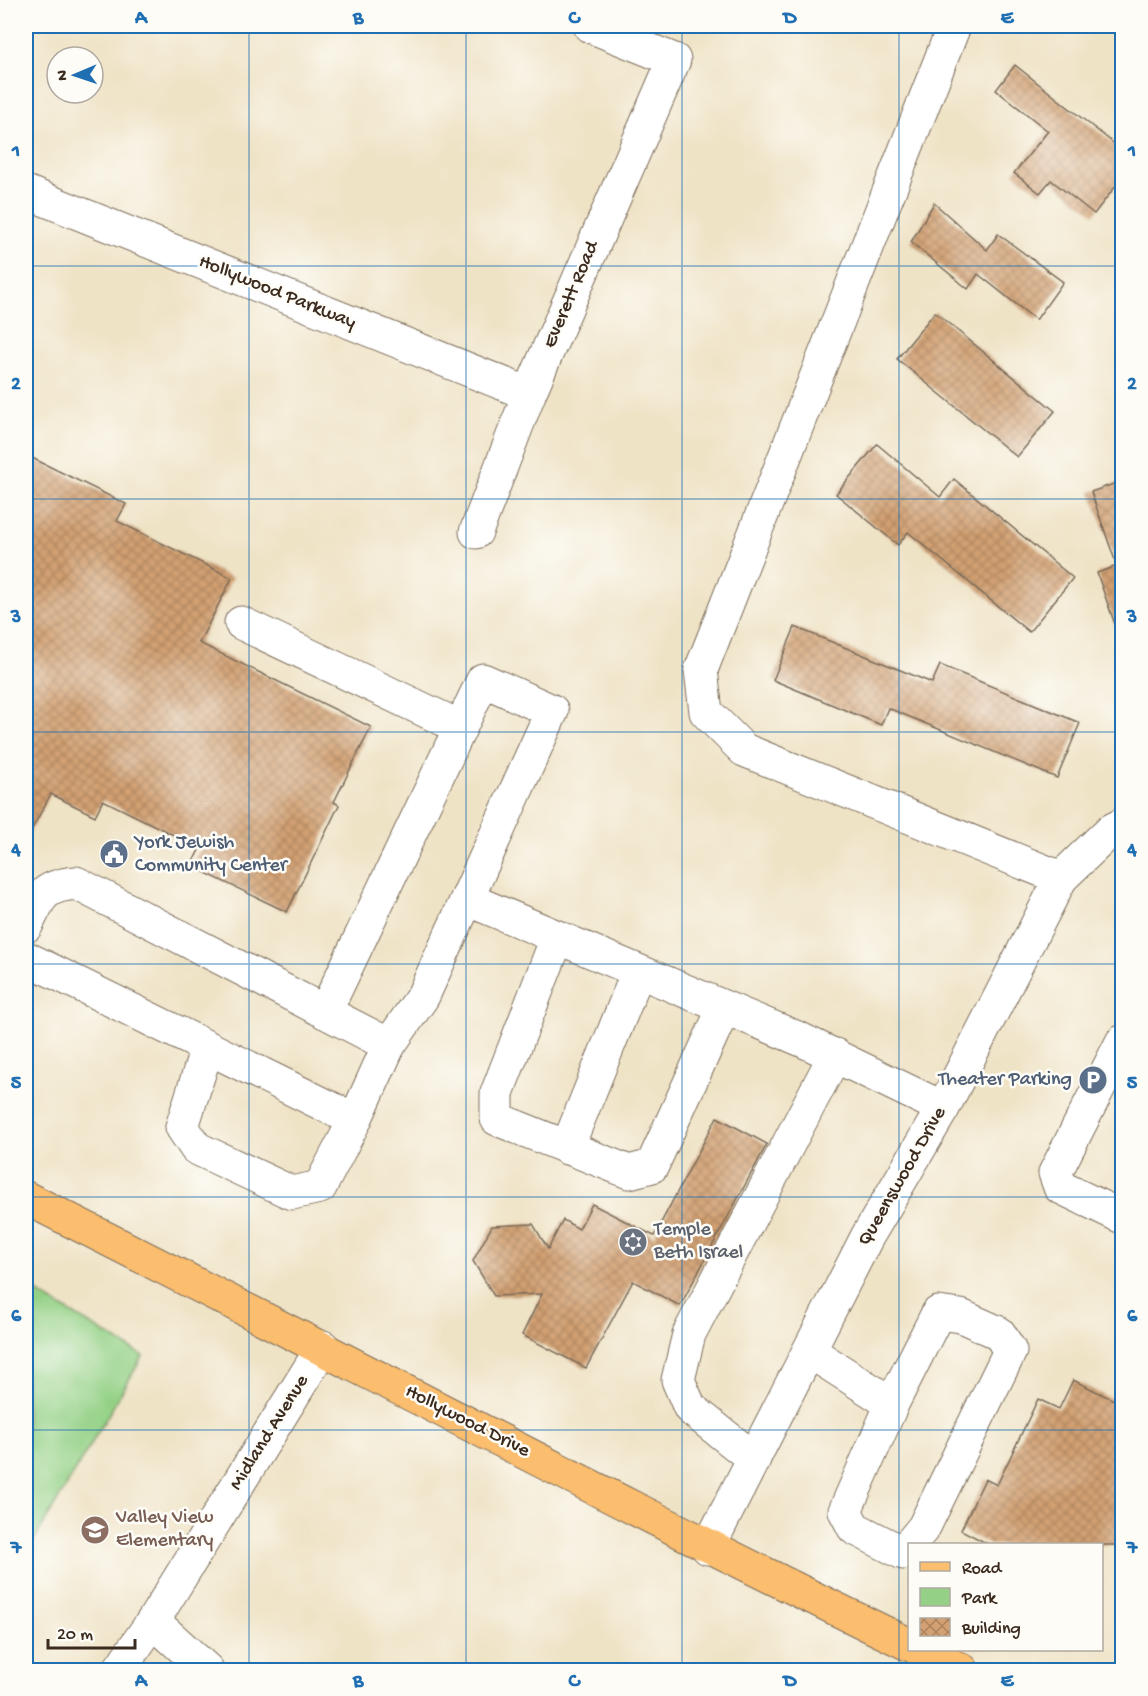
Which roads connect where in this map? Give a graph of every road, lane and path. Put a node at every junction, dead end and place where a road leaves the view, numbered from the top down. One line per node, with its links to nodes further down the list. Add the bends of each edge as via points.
1 (590, 26): 4 (street, Everett Road, via 674,60)
2 (954, 26): 9 (street, via 701,670 706,712 744,750)
3 (26, 192): 4 (street, Hollywood Parkway)
4 (529, 394): 5 (street, Everett Road)
5 (476, 532)
6 (241, 622): 7 (street)
7 (460, 727): 11 (street, via 483,680 552,711); 17 (street)
8 (1122, 825): 9 (street, Queenswood Drive, via 1110,831)
9 (1061, 878): 22 (street, Queenswood Drive)
10 (33, 892): 12 (street); 17 (street, via 54,885 76,884)
11 (467, 899): 13 (street); 19 (street, via 423,996)
12 (26, 926)
13 (557, 938): 15 (street); 24 (street, via 497,1093 497,1119)
14 (26, 958): 20 (street)
15 (638, 972): 16 (street); 24 (street)
16 (724, 1008): 21 (street); 24 (street, via 652,1166 629,1172)
17 (325, 1012): 19 (street)
18 (1122, 1042): 26 (street, via 1055,1173 1060,1187)
19 (389, 1045): 23 (street)
20 (207, 1048): 23 (street); 23 (street, via 182,1127 196,1148 292,1193 320,1187)
21 (835, 1055): 22 (street); 30 (street, via 689,1334 678,1380 690,1407)
22 (943, 1108): 28 (street, Queenswood Drive, via 867,1238)
23 (355, 1120)
24 (567, 1148)
25 (26, 1198): 27 (main road, Hollywood Drive)
26 (1122, 1217)
27 (323, 1347): 33 (main road, Hollywood Drive); 34 (street, Midland Avenue)
28 (809, 1351): 29 (street); 30 (street, Queenswood Drive)
29 (892, 1404): 31 (street, via 938,1313 962,1316 999,1333 1010,1351 924,1527); 32 (street, via 845,1511 854,1528 903,1553)
30 (754, 1459): 33 (street, Queenswood Drive)
31 (912, 1543)
32 (908, 1547)
33 (708, 1548): 35 (main road, Hollywood Drive)
34 (153, 1621): 37 (street, Midland Avenue); 38 (street)
35 (908, 1645)
36 (921, 1651): 39 (main road)
37 (119, 1671)
38 (207, 1671)
39 (962, 1671)

